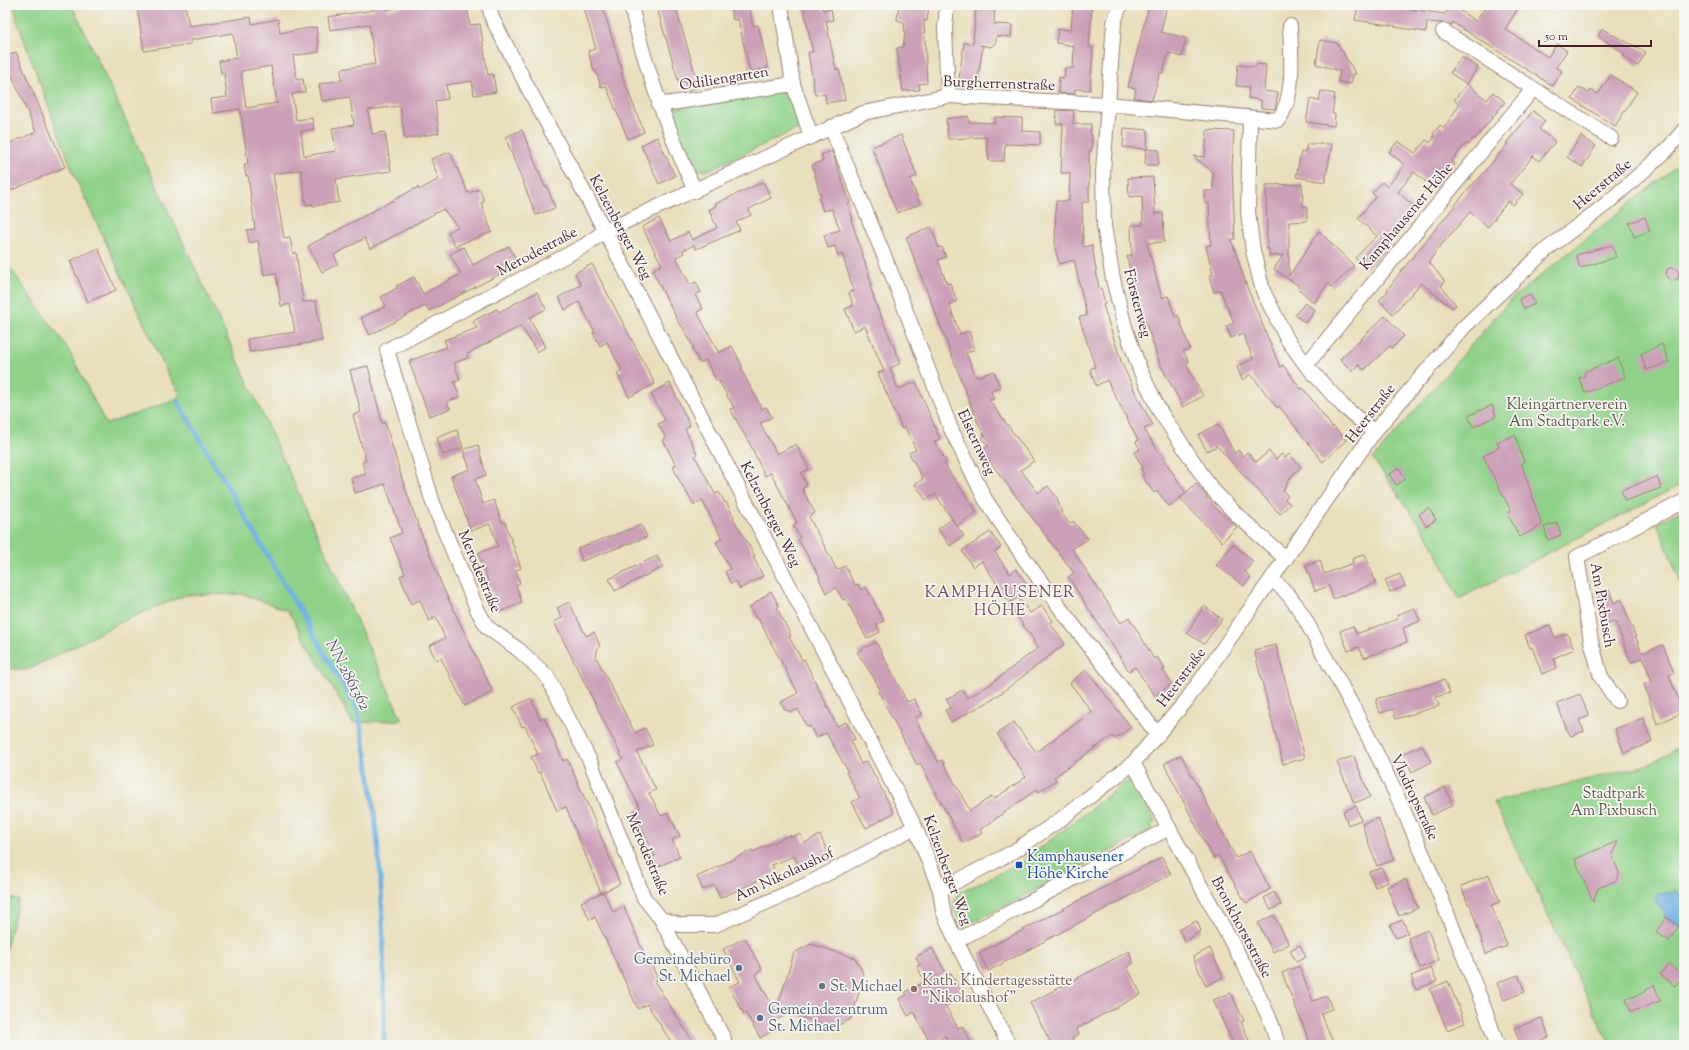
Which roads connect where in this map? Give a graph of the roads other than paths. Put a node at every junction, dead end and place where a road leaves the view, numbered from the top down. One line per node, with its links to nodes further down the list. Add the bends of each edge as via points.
1 (489, 5): 19 (street, Kelzenberger Weg, via 492,18)
2 (631, 5): 11 (street, via 646,67)
3 (781, 5): 8 (street)
4 (947, 5): 10 (street, via 945,29)
5 (1120, 5): 12 (street, Försterweg, via 1114,24)
6 (1290, 26): 13 (street, Burgherrenstraße, via 1292,67 1285,111 1278,120)
7 (1443, 31): 9 (street)
8 (793, 84): 11 (street, Odiliengarten); 16 (street)
9 (1533, 89): 17 (street); 20 (street, Kamphausener Höhe)
10 (948, 96): 12 (street, Burgherrenstraße); 14 (street, Burgherrenstraße, via 863,113)
11 (659, 104): 18 (street)
12 (1107, 104): 13 (street, Burgherrenstraße); 23 (street, Försterweg, via 1103,172 1104,226 1125,327 1140,370 1159,410 1211,488)
13 (1250, 119): 20 (street, via 1248,212 1253,251 1263,291 1287,339)
14 (831, 127): 16 (street, Burgherrenstraße); 26 (street, Elsternweg, via 894,280 950,429 985,499 1045,587)
15 (1684, 130): 21 (street, Heerstraße, via 1665,152 1605,205 1547,249 1464,327)
16 (811, 136): 18 (street, Burgherrenstraße)
17 (1611, 138)
18 (694, 191): 19 (street, Burgherrenstraße)
19 (605, 231): 28 (street, Kelzenberger Weg); 31 (street, Merodestraße, via 584,246 387,350 433,503 486,627 519,650 548,676 590,761 644,898)
20 (1306, 365): 21 (street, via 1343,406)
21 (1374, 432): 23 (street, Heerstraße)
22 (1684, 501): 25 (street, Am Pixbusch, via 1577,557 1591,641 1601,677)
23 (1286, 559): 24 (street, Heerstraße)
24 (1272, 580): 26 (street, Heerstraße, via 1186,701); 36 (street, Vlodropstraße, via 1283,588 1305,621 1341,684 1400,803 1456,936)
25 (1617, 701)
26 (1158, 735): 27 (street, Heerstraße)
27 (1133, 763): 29 (street); 30 (street, Heerstraße, via 1061,819 1013,852)
28 (916, 827): 30 (street, Kelzenberger Weg); 31 (street, Am Nikolaushof, via 804,886 715,925 680,925)
29 (1169, 828): 32 (street); 35 (street, Bronkhorststraße, via 1248,972 1272,1022)
30 (940, 890): 32 (street, Kelzenberger Weg, via 943,911)
31 (661, 920): 33 (street, Merodestraße)
32 (956, 941): 34 (street, Kelzenberger Weg)
33 (724, 1039)
34 (1009, 1045)
35 (1278, 1045)
36 (1496, 1045)

